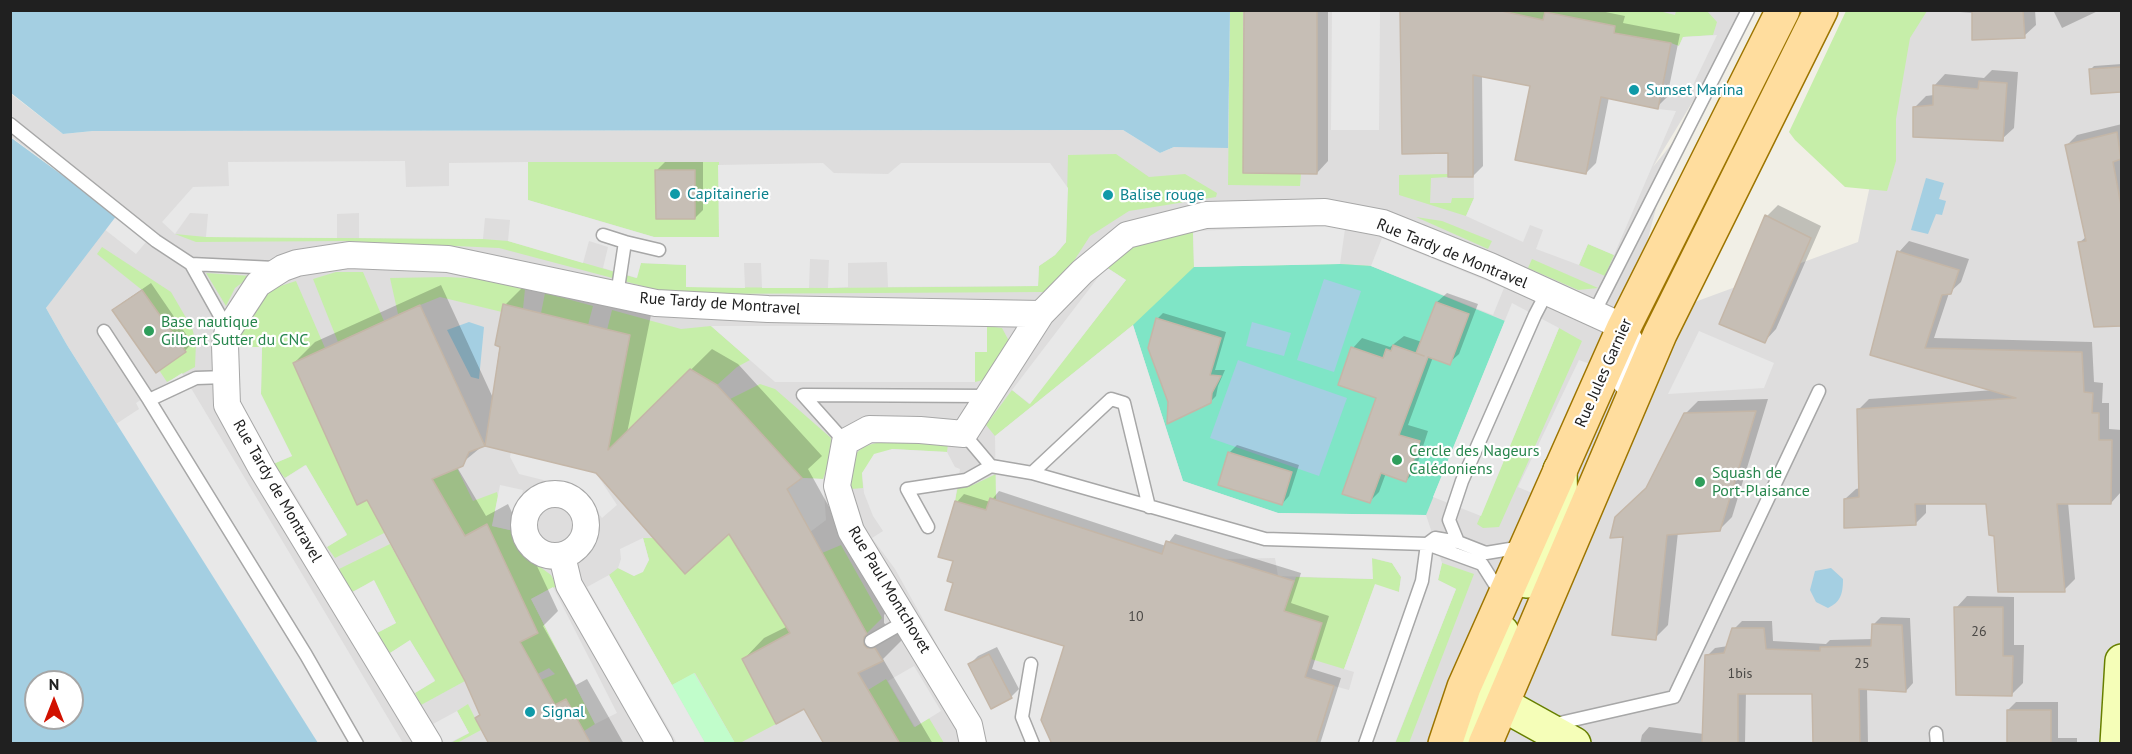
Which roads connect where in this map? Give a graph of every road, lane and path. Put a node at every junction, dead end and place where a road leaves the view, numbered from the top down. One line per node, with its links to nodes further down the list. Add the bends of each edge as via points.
1 (1748, 10): 13 (lane)
2 (1783, 10): 15 (main road, Rue Jules Garnier)
3 (1821, 10): 5 (main road)
4 (10, 124): 9 (lane, via 156,241)
5 (1720, 212): 15 (street, via 1701,222 1648,324); 28 (main road, via 1660,334)
6 (603, 235): 7 (lane)
7 (625, 242): 8 (lane); 12 (lane)
8 (659, 250)
9 (191, 264): 10 (lane); 16 (lane)
10 (283, 268): 12 (street, Rue Tardy de Montravel, via 297,262 349,255 448,260); 16 (street, Rue Tardy de Montravel, via 258,284)
11 (1547, 292): 13 (street, Rue Tardy de Montravel); 14 (street, Rue Tardy de Montravel, via 1383,223 1325,212 1206,215 1127,235 1082,272); 30 (lane, via 1462,481 1449,520)
12 (616, 295): 14 (street, Rue Tardy de Montravel, via 656,303 768,309)
13 (1594, 313): 15 (street, Rue Tardy de Montravel)
14 (1041, 314): 20 (street)
15 (1623, 329): 25 (main road, Rue Jules Garnier); 28 (street, via 1637,353 1582,479)
16 (228, 330): 18 (street, Rue Tardy de Montravel)
17 (104, 331): 21 (lane)
18 (226, 378): 21 (lane, via 196,378); 42 (street, Rue Tardy de Montravel, via 227,405 262,469)
19 (1819, 391): 40 (lane, via 1674,697)
20 (990, 396): 22 (street); 23 (lane, via 803,395)
21 (149, 400): 41 (lane)
22 (964, 434): 23 (street, via 869,429); 24 (lane)
23 (845, 442): 35 (street, Rue Paul Montchovet, via 837,486 851,531)
24 (991, 466): 26 (lane); 29 (lane, via 966,480 907,489)
25 (1560, 470): 32 (main road, Rue Jules Garnier); 39 (street, via 1561,513 1485,666)
26 (1032, 473): 27 (lane); 27 (lane, via 1112,399 1124,403)
27 (1149, 507): 31 (lane, via 1265,539)
28 (1583, 513): 39 (main road)
29 (928, 527)
30 (1458, 542): 31 (lane, via 1435,538); 32 (lane, via 1486,553)
31 (1427, 544): 34 (lane, via 1482,564); 46 (lane, via 1422,581)
32 (1526, 547): 34 (main road, Rue Jules Garnier)
33 (562, 556): 43 (street, via 569,585)
34 (1503, 598): 47 (main road, Rue Jules Garnier, via 1464,687)
35 (906, 621): 36 (lane); 44 (street, Rue Paul Montchovet, via 969,725)
36 (871, 641)
37 (2121, 661): 51 (street)
38 (1031, 664): 45 (lane, via 1022,717)
39 (1502, 704): 40 (street); 48 (street, via 1482,702 1469,714); 49 (main road)
40 (1544, 727): 50 (street)
41 (357, 744)
42 (429, 744)
43 (660, 744)
44 (973, 744)
45 (1033, 744)
46 (1365, 744)
47 (1445, 744)
48 (1459, 744)
49 (1485, 744)
50 (1574, 744)
51 (2117, 744)

